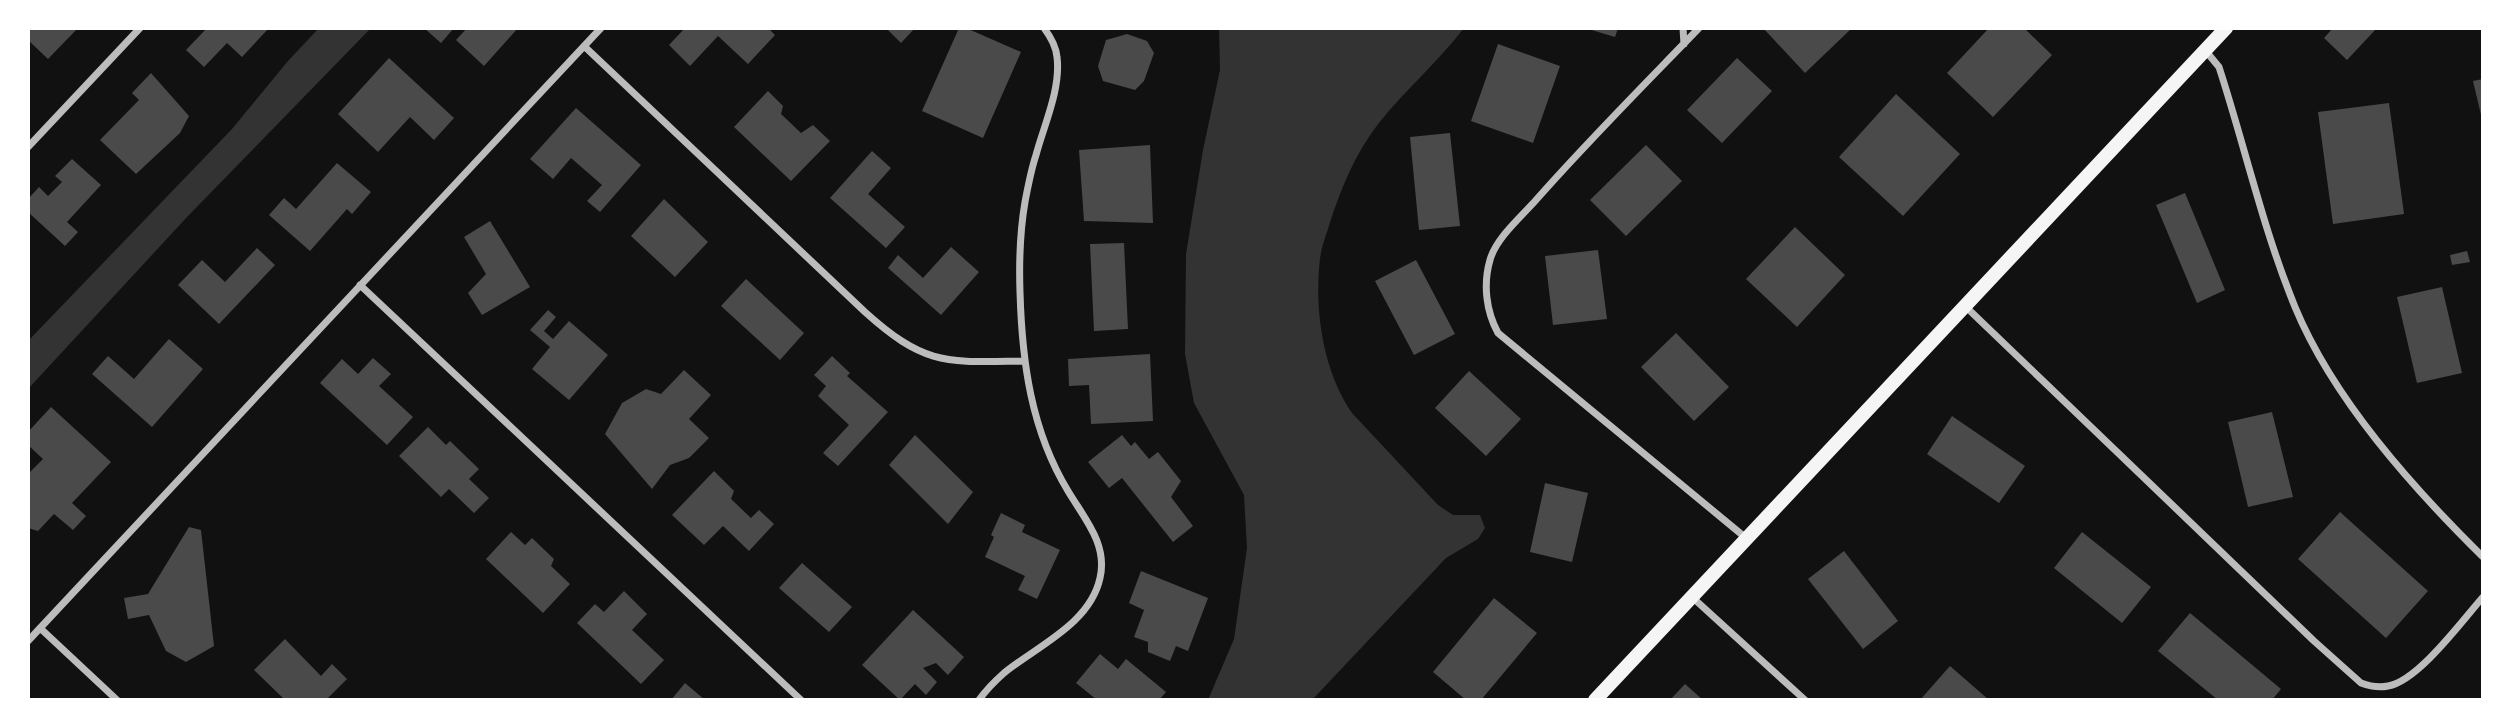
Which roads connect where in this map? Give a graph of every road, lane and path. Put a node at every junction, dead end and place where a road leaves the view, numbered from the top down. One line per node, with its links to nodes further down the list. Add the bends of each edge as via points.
1 (140, 28): 10 (street)
2 (601, 28): 8 (street)
3 (1044, 28): 13 (street, via 1058,68 1021,234)
4 (1683, 28): 7 (street)
5 (1699, 28): 7 (street)
6 (2226, 28): 9 (main road)
7 (1684, 44): 14 (street, via 1563,170 1495,249 1490,258 1489,312 1498,333)
8 (584, 46): 11 (street); 13 (street, via 900,341 944,360)
9 (2205, 50): 12 (main road); 15 (street, via 2220,68 2257,200 2296,308 2316,348 2402,471)
10 (28, 147)
11 (359, 285): 18 (street); 21 (street)
12 (1965, 306): 14 (main road); 17 (street, via 2361,683 2388,686 2407,678)
13 (1025, 360): 22 (street, via 1047,453 1097,539 1100,582 1070,625 1003,674)
14 (1746, 538): 16 (main road)
15 (2483, 558)
16 (1692, 597): 23 (main road); 24 (street)
17 (2483, 597)
18 (40, 628): 19 (street); 20 (street)
19 (28, 641)
20 (117, 700)
21 (801, 700)
22 (979, 700)
23 (1595, 700)
24 (1805, 700)

